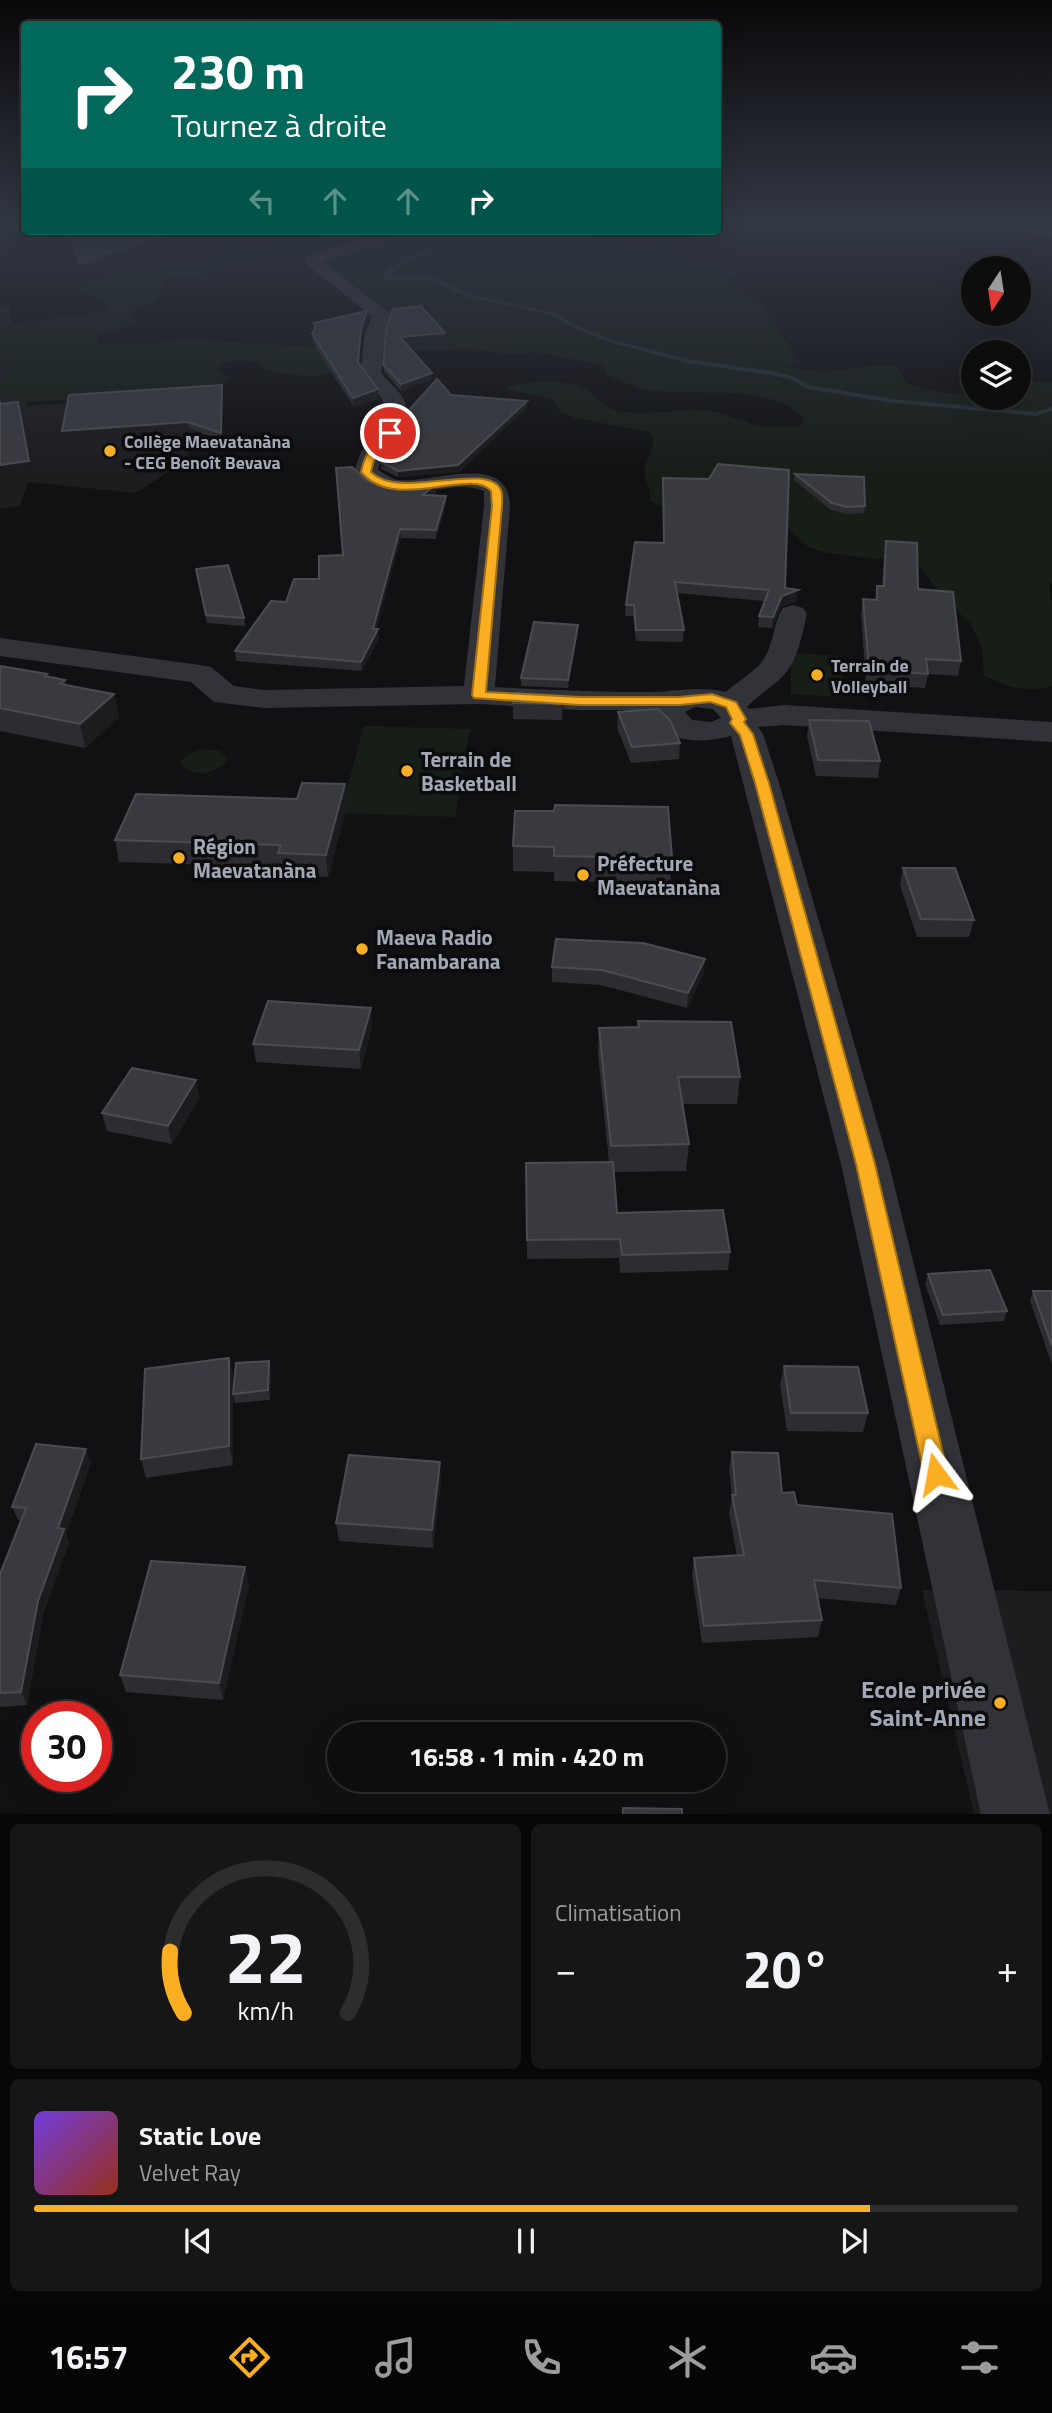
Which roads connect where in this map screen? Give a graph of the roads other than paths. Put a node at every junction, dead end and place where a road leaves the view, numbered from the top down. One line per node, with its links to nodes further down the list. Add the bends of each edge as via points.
1 (371, 306): 4 (street, via 382,314 374,333 371,373 391,394 397,410 390,433 369,459 366,472 386,485 416,488 480,482 496,491)
2 (793, 614): 5 (street, via 772,670)
3 (0, 647): 4 (street, via 200,674 225,695 264,699)
4 (479, 695): 6 (street)
5 (740, 707): 6 (street, via 712,698); 7 (street, via 784,715); 8 (street)
6 (681, 711): 8 (street, via 686,735)
7 (1052, 732)
8 (762, 783): 9 (street, via 865,1164)
9 (1016, 1814)

